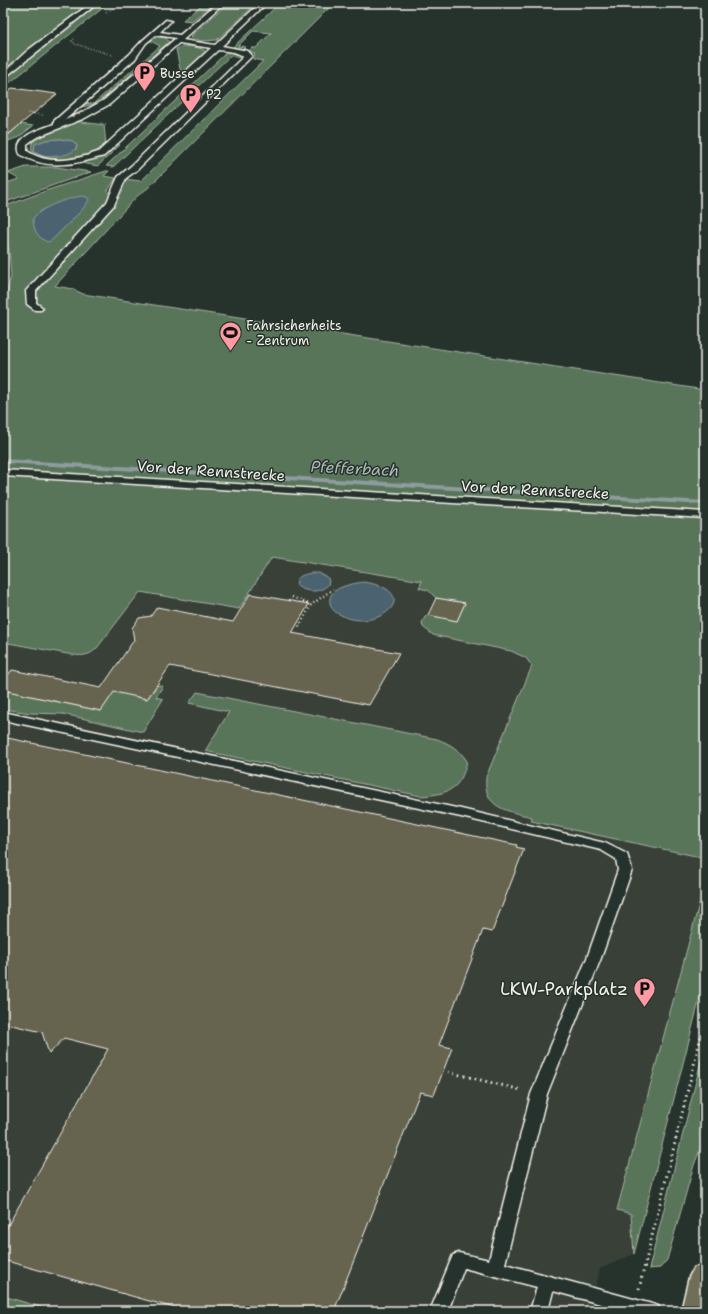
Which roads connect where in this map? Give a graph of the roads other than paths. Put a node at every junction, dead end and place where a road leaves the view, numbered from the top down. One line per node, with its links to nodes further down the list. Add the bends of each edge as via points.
1 (7, 3): 5 (lane)
2 (95, 3): 10 (lane)
3 (221, 3): 8 (lane)
4 (264, 3): 9 (lane)
5 (3, 5)
6 (168, 21): 7 (lane)
7 (154, 33): 8 (lane); 11 (lane, via 132,57)
8 (180, 39): 9 (lane); 11 (lane, via 107,102)
9 (217, 47): 11 (lane, via 101,154 82,160 60,162 39,160 23,152 22,146 26,139); 12 (lane, via 240,51 248,56 122,177 111,203 31,290 32,304)
10 (3, 77)
11 (52, 128)
12 (38, 308)
13 (3, 474): 14 (lane, Vor der Rennstrecke)
14 (705, 515)
15 (3, 716): 16 (lane, via 461,813 605,847 622,857 625,870 597,950 539,1094)
16 (495, 1268): 18 (lane); 19 (lane, via 459,1260)
17 (705, 1277): 22 (main road)
18 (547, 1282): 20 (lane); 21 (lane)
19 (439, 1311)
20 (539, 1311)
21 (652, 1311)
22 (697, 1311)

